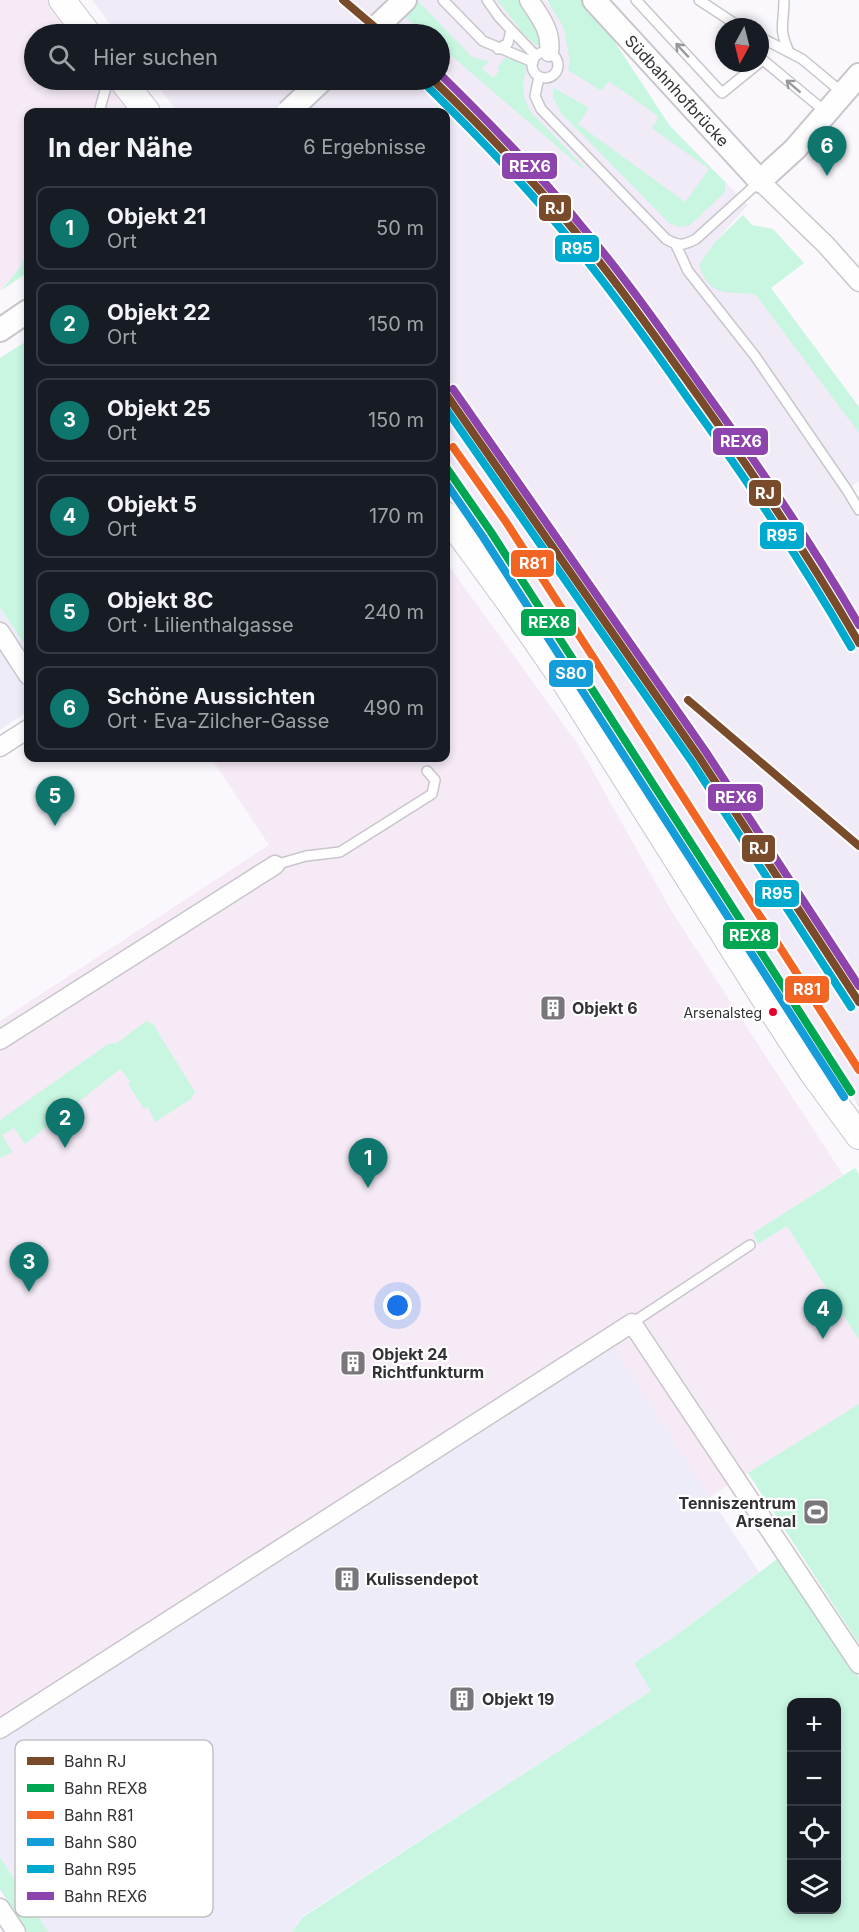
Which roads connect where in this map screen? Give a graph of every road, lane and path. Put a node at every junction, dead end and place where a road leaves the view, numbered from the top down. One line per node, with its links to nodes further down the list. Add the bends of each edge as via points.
1 (62, 0): 11 (main road)
2 (405, 0): 12 (street)
3 (443, 0): 15 (lane, via 483,41)
4 (487, 0): 13 (lane)
5 (529, 0): 17 (street, via 550,40)
6 (594, 0): 30 (street, Südbahnhofbrücke)
7 (636, 0): 19 (lane, one-way to 7, via 722,93)
8 (699, 0): 10 (lane)
9 (784, 0): 16 (lane, via 783,38)
10 (725, 18)
11 (80, 24)
12 (380, 24)
13 (511, 30): 15 (lane, via 508,43); 17 (lane)
14 (769, 42): 16 (lane)
15 (498, 49): 17 (lane)
16 (789, 52): 25 (lane)
17 (539, 57): 21 (lane, via 533,68); 21 (lane, via 557,59 558,68 549,78)
18 (769, 67): 29 (lane, one-way to 18)
19 (746, 72)
20 (859, 75): 25 (street)
21 (539, 77): 31 (lane, via 535,96 541,109)
22 (105, 90): 26 (lane)
23 (130, 90): 27 (main road)
24 (311, 90): 28 (street, bridge)
25 (844, 94): 29 (street)
26 (100, 108)
27 (144, 108)
28 (292, 108)
29 (827, 113): 30 (street)
30 (760, 181): 31 (lane, via 696,239); 32 (street)
31 (676, 245): 35 (lane, via 688,271 755,356)
32 (859, 282)
33 (24, 314): 34 (street)
34 (0, 330)
35 (859, 510)
36 (450, 520): 44 (main road, via 567,685 784,1030)
37 (0, 632): 38 (street)
38 (24, 669)
39 (24, 732): 40 (street)
40 (0, 747)
41 (428, 771): 42 (lane, via 435,780 432,794 340,852)
42 (275, 865): 43 (street)
43 (0, 1040)
44 (859, 1136)
45 (750, 1245): 46 (lane)
46 (632, 1323): 47 (street); 48 (street)
47 (859, 1664)
48 (0, 1729)
49 (0, 1908): 50 (street)
50 (16, 1932)

